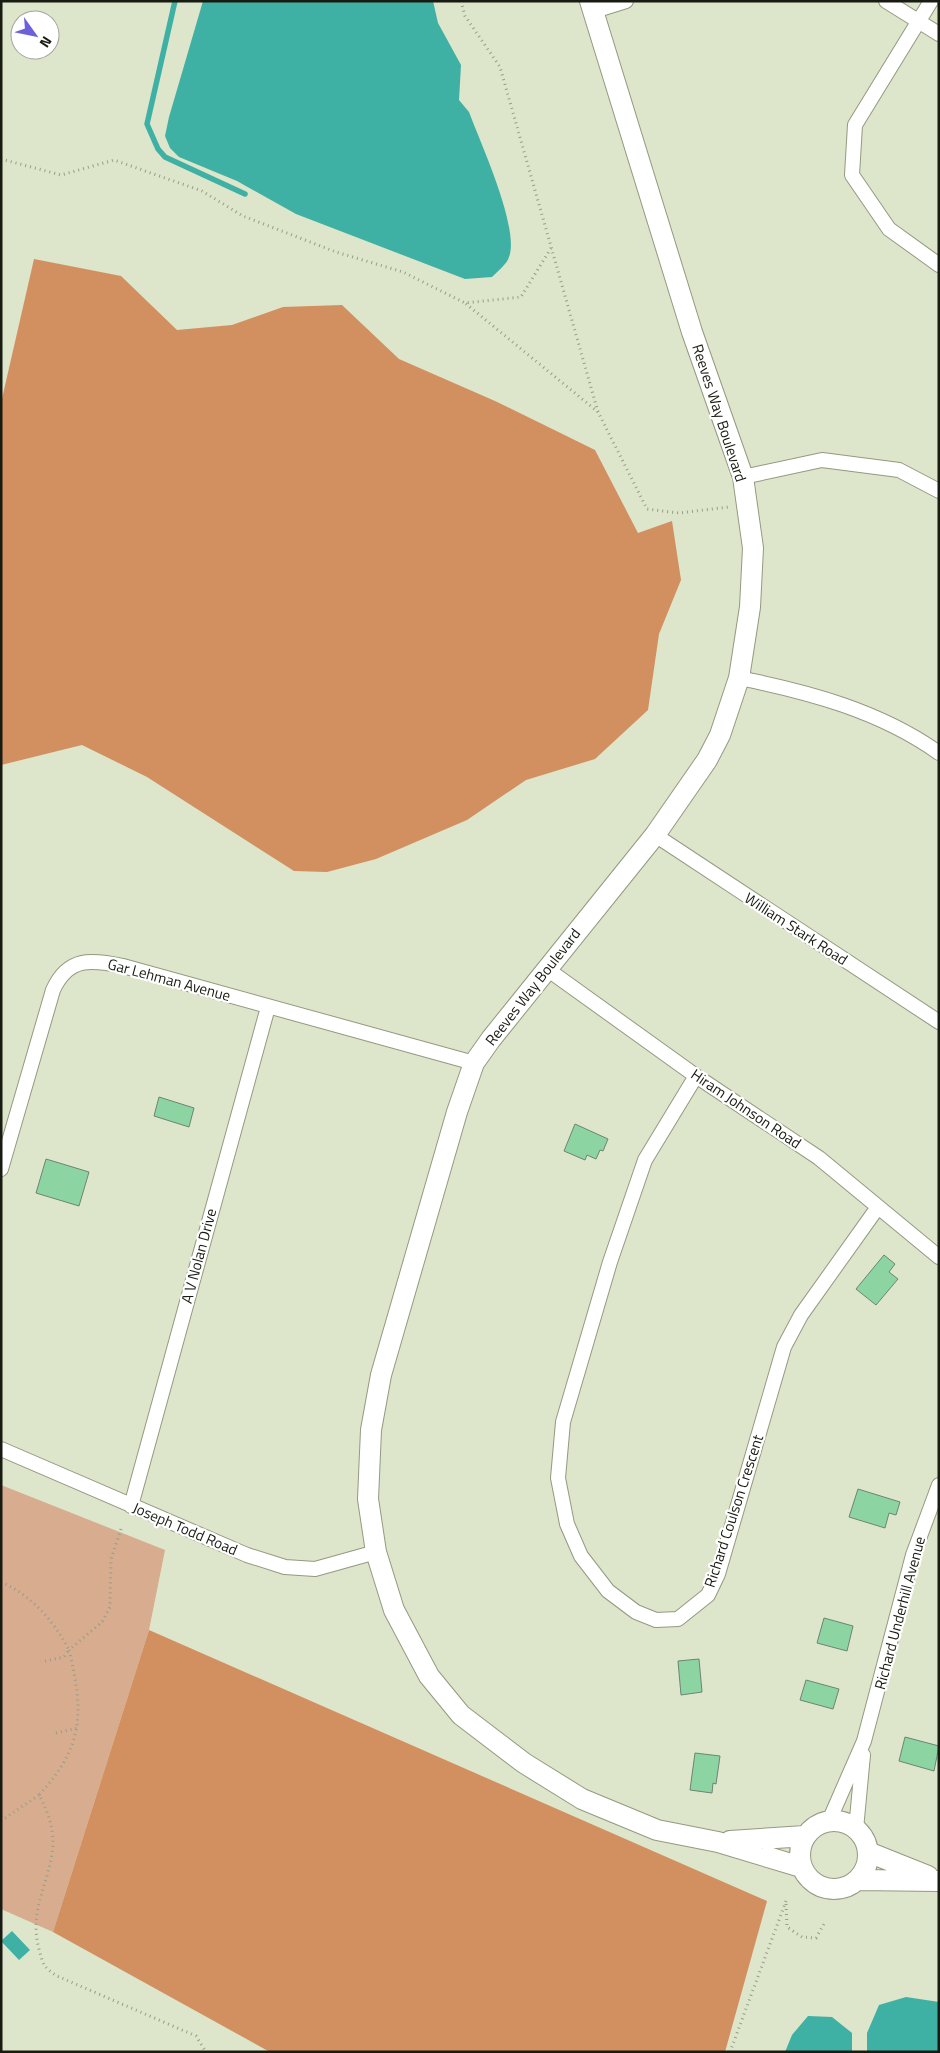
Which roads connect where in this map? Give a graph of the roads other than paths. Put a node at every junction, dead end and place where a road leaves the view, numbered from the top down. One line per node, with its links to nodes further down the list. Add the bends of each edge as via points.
1 (626, 1): 4 (street)
2 (886, 1): 5 (street)
3 (931, 1): 5 (street)
4 (592, 6): 8 (street, Reeves Way Boulevard, via 692,332)
5 (919, 21): 6 (street); 7 (street, via 855,125 852,175 888,229)
6 (939, 34)
7 (939, 265)
8 (743, 477): 9 (street, via 822,460 899,470); 10 (street, Reeves Way Boulevard, via 753,548 750,607)
9 (939, 491)
10 (739, 678): 11 (street, via 801,691 859,710 892,724); 12 (street, Reeves Way Boulevard, via 720,735 707,760)
11 (939, 752)
12 (655, 835): 13 (street, Reeves Way Boulevard); 15 (street, William Stark Road)
13 (547, 969): 16 (street, Reeves Way Boulevard); 17 (street, Hiram Johnson Road)
14 (268, 1007): 16 (street, Gar Lehman Avenue); 18 (street, Gar Lehman Avenue, via 110,963 88,961 73,966 64,972 53,990); 23 (street, A V Nolan Drive)
15 (939, 1022)
16 (474, 1063): 24 (street, Reeves Way Boulevard, via 381,1376 371,1430 368,1499)
17 (696, 1076): 19 (street, Hiram Johnson Road, via 785,1134); 19 (street, Richard Coulson Crescent, via 645,1160 610,1262 563,1422 558,1478 567,1524 581,1556 608,1591 636,1612 656,1620 678,1619 708,1595 718,1574 784,1347 801,1315)
18 (1, 1168)
19 (878, 1207): 20 (street, Hiram Johnson Road)
20 (939, 1257)
21 (1, 1449): 23 (street, Joseph Todd Road)
22 (939, 1485): 25 (street, Richard Underhill Avenue, via 913,1555)
23 (131, 1506): 24 (street, Joseph Todd Road, via 247,1555 285,1567 315,1569)
24 (376, 1552): 29 (street, Reeves Way Boulevard, via 394,1610 429,1676 461,1715 524,1764 582,1799 657,1830)
25 (864, 1741): 26 (street, Richard Underhill Avenue); 27 (street, Richard Underhill Avenue)
26 (829, 1821): 27 (street, via 838,1821); 28 (street)
27 (856, 1829): 30 (street)
28 (805, 1836): 29 (street, Reeves Way Boulevard); 31 (street, via 800,1846)
29 (718, 1842): 31 (street, Reeves Way Boulevard)
30 (868, 1852): 32 (street, via 868,1862); 33 (street)
31 (801, 1867): 32 (street, via 815,1885 826,1889 849,1887)
32 (858, 1880): 33 (street)
33 (939, 1880)

